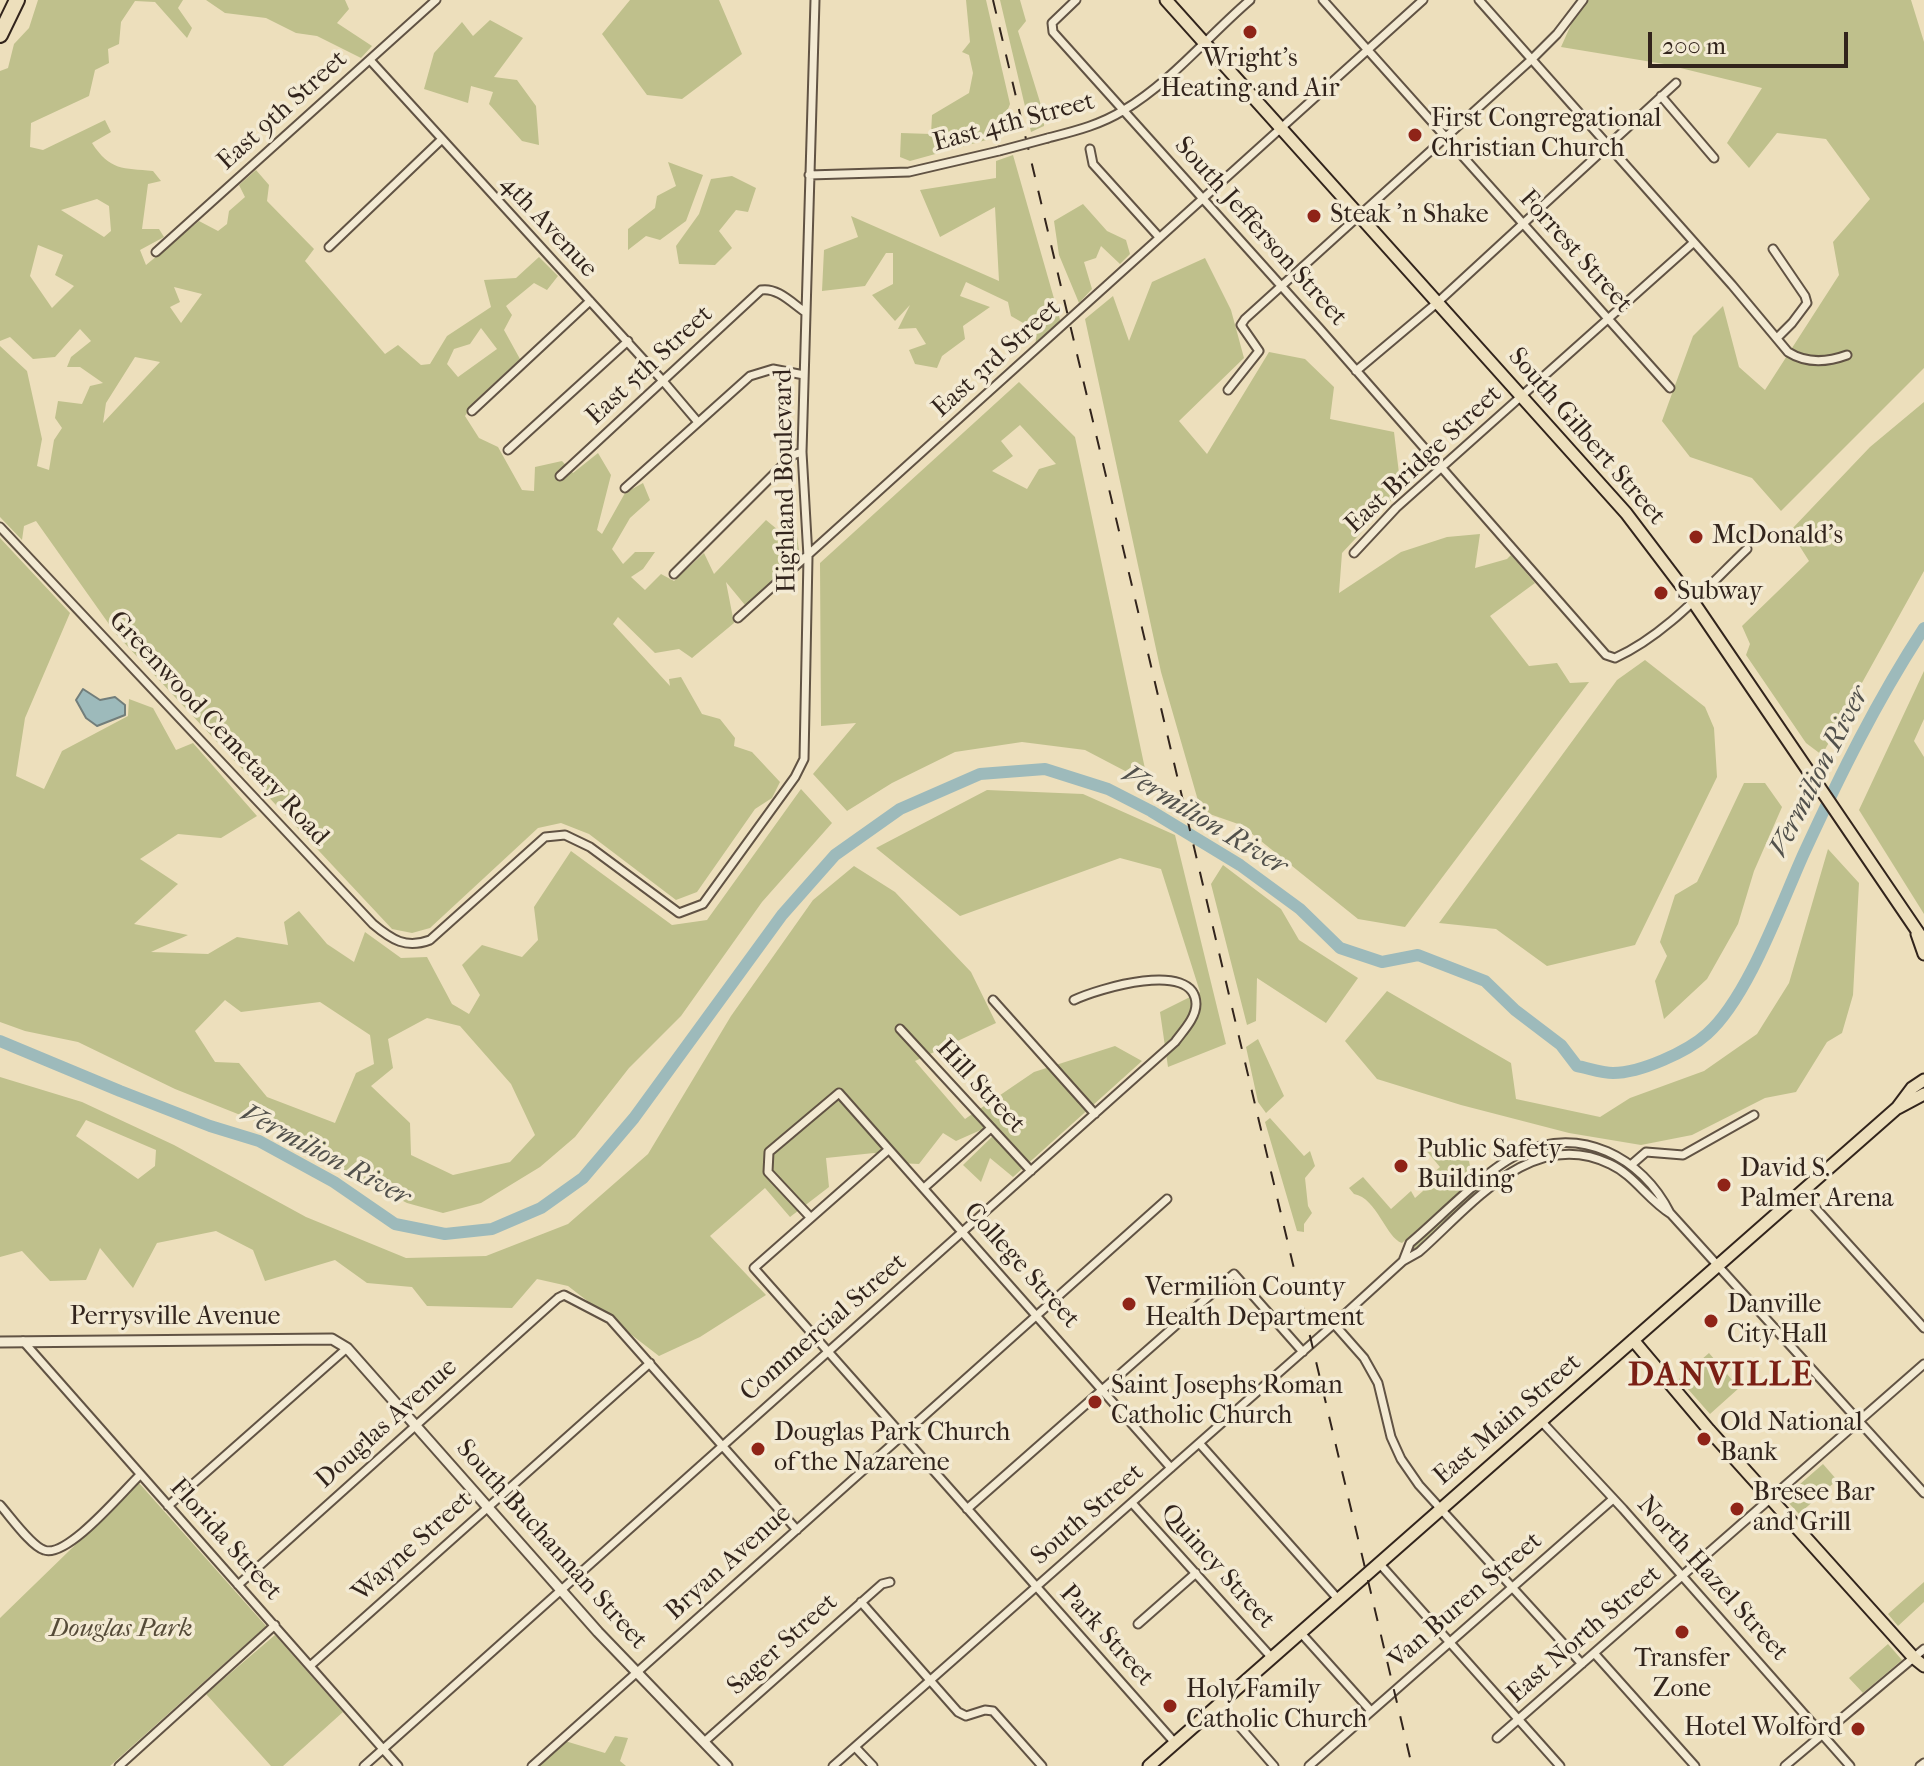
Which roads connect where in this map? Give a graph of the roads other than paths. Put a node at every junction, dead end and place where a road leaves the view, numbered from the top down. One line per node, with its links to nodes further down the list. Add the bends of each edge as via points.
1 (17, 0): 11 (highway)
2 (436, 0): 15 (street, East 9th Street)
3 (815, 0): 25 (street, Highland Boulevard)
4 (1076, 0): 18 (street, South Jefferson Street, via 1052,23 1053,32)
5 (1166, 0): 12 (main road, South Gilbert Street)
6 (1250, 0): 12 (street, East 4th Street)
7 (1323, 0): 13 (street, Forrest Street)
8 (1423, 0): 13 (street, East 3rd Street)
9 (1479, 0): 14 (street)
10 (1583, 0): 14 (street)
11 (0, 35)
12 (1204, 42): 18 (street, East 4th Street); 19 (main road, South Gilbert Street)
13 (1368, 50): 19 (street, East 3rd Street); 20 (street, Forrest Street)
14 (1532, 59): 20 (street); 22 (street)
15 (370, 60): 21 (street, 4th Avenue); 33 (street, East 9th Street)
16 (1676, 83): 17 (street)
17 (1661, 96): 22 (street); 24 (street)
18 (1124, 110): 25 (street, East 4th Street, bridge, via 1080,130 909,172); 26 (street, South Jefferson Street)
19 (1281, 128): 26 (street, East 3rd Street); 27 (main road, South Gilbert Street)
20 (1445, 136): 27 (street); 28 (street, Forrest Street)
21 (441, 140): 31 (street); 35 (street, 4th Avenue)
22 (1607, 144): 28 (street); 30 (street)
23 (1090, 149): 29 (street, via 1093,164)
24 (1714, 158)
25 (809, 175): 37 (street, Highland Boulevard)
26 (1203, 199): 29 (street, East 3rd Street); 34 (street, South Jefferson Street)
27 (1359, 214): 34 (street); 36 (main road, South Gilbert Street)
28 (1523, 224): 36 (street); 38 (street, Forrest Street)
29 (1159, 237): 58 (street, East 3rd Street)
30 (1693, 243): 38 (street, East Bridge Street); 39 (street)
31 (329, 247)
32 (1773, 249): 39 (street, via 1807,303)
33 (156, 252)
34 (1281, 285): 42 (street, South Jefferson Street); 46 (street, via 1241,325 1259,351)
35 (590, 301): 40 (street, 4th Avenue); 48 (street)
36 (1438, 302): 42 (street); 47 (main road, South Gilbert Street)
37 (805, 312): 43 (street, Highland Boulevard); 44 (street, East 5th Street, via 768,289 761,290)
38 (1608, 319): 45 (street, Forrest Street); 47 (street, East Bridge Street)
39 (1777, 338): 41 (street, via 1797,358 1821,361)
40 (628, 341): 44 (street, 4th Avenue); 50 (street)
41 (1847, 355)
42 (1356, 371): 52 (street, South Jefferson Street)
43 (804, 375): 49 (street, via 758,372); 51 (street, Highland Boulevard)
44 (663, 381): 49 (street, 4th Avenue); 53 (street, East 5th Street)
45 (1670, 388)
46 (1228, 390)
47 (1522, 396): 52 (street, East Bridge Street); 60 (main road, South Gilbert Street, via 1626,513)
48 (472, 411)
49 (697, 421): 54 (street)
50 (508, 450)
51 (802, 452): 58 (street, Highland Boulevard); 59 (street, via 793,455)
52 (1441, 468): 57 (street, East Bridge Street); 60 (street, South Jefferson Street, via 1600,650 1615,658 1633,650)
53 (560, 476)
54 (625, 488)
55 (0, 527): 62 (street, Greenwood Cemetary Road, via 392,940 414,946 430,940 545,837 565,835 590,847)
56 (1747, 549): 60 (street)
57 (1354, 553)
58 (808, 557): 61 (street, East 3rd Street); 62 (street, Highland Boulevard, via 804,759 703,904)
59 (674, 574)
60 (1692, 600): 63 (main road, South Gilbert Street)
61 (738, 618)
62 (679, 913)
63 (1913, 926): 64 (main road, South Gilbert Street); 65 (main road)
64 (1924, 941)
65 (1924, 954)
66 (993, 1000): 73 (street)
67 (1074, 1000): 73 (street, Commercial Street, via 1110,987 1164,980 1183,983 1196,1004 1175,1042)
68 (900, 1029): 75 (street, Hill Street)
69 (1924, 1070): 70 (main road)
70 (1920, 1084): 72 (main road)
71 (1924, 1094): 72 (main road, East Main Street)
72 (1897, 1108): 80 (main road, East Main Street)
73 (1095, 1114): 78 (street, Commercial Street)
74 (1754, 1115): 77 (street, via 1683,1155 1646,1152)
75 (991, 1128): 78 (street, Hill Street); 79 (street)
76 (888, 1150): 79 (street, College Street); 83 (street); 83 (street, College Street, via 839,1093 769,1152 768,1172)
77 (1631, 1165): 82 (street, South Street); 85 (street, South Street, via 1589,1144 1543,1144 1518,1154 1410,1243)
78 (1031, 1171): 84 (street, Commercial Street)
79 (924, 1188): 84 (street, College Street)
80 (1801, 1192): 86 (main road, East Main Street); 89 (street)
81 (1167, 1199): 87 (street, Bryan Avenue)
82 (1671, 1214): 85 (street, South Street, via 1624,1172 1588,1156 1549,1155 1520,1165); 86 (street)
83 (811, 1218): 94 (street, Park Street, via 754,1268)
84 (963, 1232): 87 (street, College Street); 94 (street, Commercial Street)
85 (1403, 1261): 88 (street, South Street)
86 (1717, 1265): 90 (main road, East Main Street); 99 (street)
87 (1037, 1315): 98 (street, College Street); 102 (street, Bryan Avenue)
88 (1334, 1324): 95 (street, South Street); 115 (street, via 1378,1383 1401,1459)
89 (1924, 1328)
90 (1633, 1340): 100 (main road, East Main Street); 108 (main road)
91 (23, 1341): 92 (street, Perrysville Avenue); 93 (street, Perrysville Avenue, via 332,1339); 106 (street, Florida Street)
92 (0, 1342)
93 (347, 1348): 101 (street, South Buchannan Street); 112 (street)
94 (827, 1352): 102 (street, Park Street); 104 (street, Commercial Street)
95 (1303, 1352): 98 (street, via 1234,1274); 103 (street, South Street)
96 (650, 1363): 101 (street, Douglas Avenue, via 610,1319 564,1295); 104 (street); 113 (street, Wayne Street)
97 (1924, 1364): 99 (street, East North Street)
98 (1103, 1389): 105 (street, College Street); 114 (street)
99 (1861, 1420): 107 (street); 108 (street, East North Street)
100 (1541, 1421): 109 (street, North Hazel Street); 115 (main road, East Main Street)
101 (415, 1426): 113 (street, South Buchannan Street); 121 (street, Douglas Avenue)
102 (901, 1436): 114 (street, Park Street); 116 (street, Bryan Avenue)
103 (1200, 1444): 105 (street, South Street); 125 (street)
104 (723, 1446): 116 (street); 124 (street, Commercial Street)
105 (1171, 1468): 110 (street, South Street)
106 (140, 1475): 111 (street, via 53,1552 41,1550); 112 (street, Florida Street)
107 (1924, 1493)
108 (1770, 1498): 119 (street, East North Street); 134 (main road)
109 (1613, 1499): 119 (street, North Hazel Street); 123 (street, Van Buren Street)
110 (1132, 1503): 118 (street, Quincy Street); 122 (street, South Street)
111 (0, 1505)
112 (168, 1506): 121 (street, Florida Street)
113 (488, 1507): 124 (street, South Buchannan Street); 136 (street, Wayne Street)
114 (967, 1509): 122 (street, Park Street)
115 (1441, 1509): 117 (main road, East Main Street); 123 (street)
116 (797, 1530): 137 (street, Bryan Avenue)
117 (1379, 1563): 125 (main road, East Main Street); 130 (street)
118 (1196, 1573): 127 (street); 133 (street, Quincy Street)
119 (1682, 1576): 132 (street, East North Street); 143 (street, North Hazel Street)
120 (890, 1582): 126 (street, Sager Street)
121 (238, 1585): 128 (street, Florida Street)
122 (1035, 1587): 139 (street, South Street); 146 (street, Park Street)
123 (1512, 1588): 130 (street, Van Buren Street); 135 (street)
124 (561, 1590): 137 (street, South Buchannan Street); 148 (street, Commercial Street)
125 (1338, 1599): 129 (main road, East Main Street)
126 (861, 1602): 139 (street); 145 (street, Sager Street)
127 (1138, 1624)
128 (275, 1625): 136 (street, Florida Street); 149 (street)
129 (1300, 1632): 133 (main road, East Main Street); 141 (street)
130 (1450, 1641): 141 (street, Van Buren Street); 142 (street)
131 (1924, 1649): 134 (street)
132 (1594, 1653): 135 (street, East North Street); 161 (street)
133 (1272, 1658): 140 (main road, East Main Street)
134 (1919, 1662): 138 (main road); 143 (street)
135 (1582, 1664): 142 (street, East North Street)
136 (310, 1666): 148 (street, Florida Street)
137 (636, 1672): 145 (street, South Buchannan Street); 152 (street, Bryan Avenue)
138 (1924, 1676)
139 (930, 1680): 147 (street, South Street); 156 (street, via 966,1716 993,1711)
140 (1220, 1704): 146 (main road, East Main Street); 158 (street)
141 (1371, 1711): 159 (street, Van Buren Street)
142 (1519, 1720): 144 (street, East North Street); 160 (street)
143 (1823, 1734): 162 (street); 163 (street, North Hazel Street)
144 (1497, 1738)
145 (704, 1742): 153 (street, South Buchannan Street)
146 (1175, 1743): 157 (main road, East Main Street)
147 (855, 1747): 154 (street, South Street); 155 (street)
148 (383, 1748): 150 (street, Commercial Street); 151 (street, Florida Street)
149 (119, 1766)
150 (364, 1766)
151 (398, 1766)
152 (532, 1766)
153 (727, 1766)
154 (833, 1766)
155 (873, 1766)
156 (1042, 1766)
157 (1149, 1766)
158 (1274, 1766)
159 (1309, 1766)
160 (1560, 1766)
161 (1695, 1766)
162 (1785, 1766)
163 (1850, 1766)

